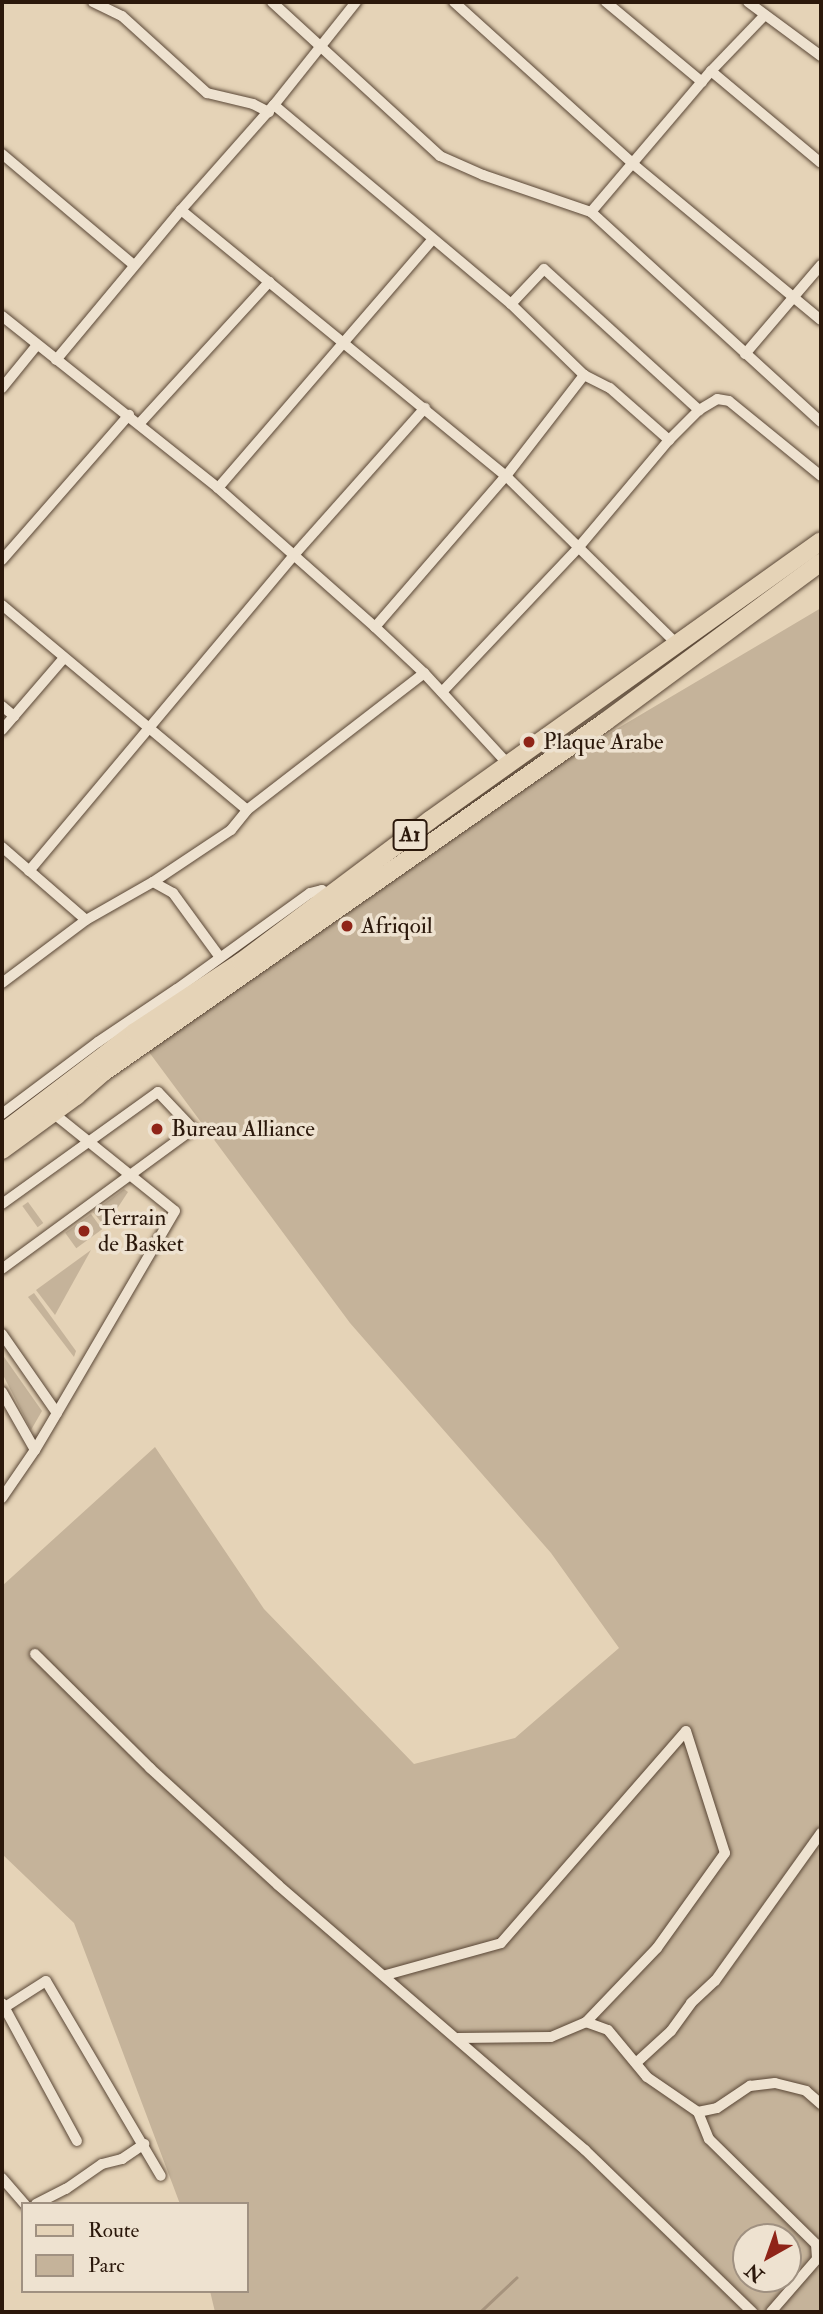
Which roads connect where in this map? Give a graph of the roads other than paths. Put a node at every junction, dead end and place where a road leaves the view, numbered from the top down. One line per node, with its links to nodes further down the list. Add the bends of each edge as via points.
1 (93, 2): 12 (street, via 122,16 207,93)
2 (272, 2): 8 (street)
3 (356, 2): 8 (street)
4 (454, 2): 15 (street)
5 (606, 2): 11 (street)
6 (748, 2): 7 (street)
7 (764, 16): 9 (street); 10 (street)
8 (322, 46): 12 (street); 17 (street, via 440,156)
9 (821, 56)
10 (711, 71): 11 (street); 14 (street)
11 (702, 82): 15 (street)
12 (271, 108): 16 (street); 18 (street)
13 (2, 154): 19 (street)
14 (821, 163)
15 (633, 164): 17 (street); 22 (street)
16 (181, 210): 19 (street); 21 (street)
17 (591, 212): 28 (street)
18 (432, 240): 23 (street); 26 (street)
19 (134, 265): 29 (street)
20 (821, 265): 22 (street)
21 (269, 282): 26 (street); 36 (street)
22 (795, 296): 25 (street); 28 (street)
23 (511, 304): 30 (street); 33 (street, via 544,269)
24 (2, 316): 27 (street)
25 (821, 320)
26 (344, 344): 32 (street); 40 (street)
27 (37, 345): 29 (street); 31 (street)
28 (745, 354): 35 (street)
29 (56, 360): 34 (street)
30 (584, 374): 37 (street, via 610,388); 38 (street)
31 (2, 388)
32 (425, 408): 38 (street); 43 (street)
33 (699, 410): 37 (street); 39 (street, via 717,399 729,401)
34 (129, 415): 36 (street); 44 (street)
35 (821, 422)
36 (139, 424): 40 (street)
37 (669, 440): 42 (street)
38 (506, 476): 42 (street); 47 (street)
39 (821, 476)
40 (218, 488): 43 (street)
41 (821, 541): 48 (main road, A1)
42 (578, 548): 48 (street); 51 (street)
43 (294, 555): 47 (street); 54 (street)
44 (2, 560)
45 (821, 562): 66 (main road, A1, via 605,722 105,1071)
46 (2, 605): 49 (street)
47 (376, 627): 50 (street)
48 (677, 645): 56 (main road, A1)
49 (64, 658): 53 (street); 54 (street)
50 (424, 673): 51 (street); 57 (street)
51 (442, 692): 56 (street)
52 (2, 706): 53 (street)
53 (13, 716): 55 (street)
54 (149, 727): 57 (street); 59 (street)
55 (2, 730)
56 (509, 765): 61 (main road, A1)
57 (247, 810): 60 (street, via 231,830)
58 (2, 847): 59 (street)
59 (29, 871): 62 (street)
60 (153, 882): 62 (street); 63 (street, via 173,894)
61 (331, 897): 63 (street, via 322,890 310,893); 67 (main road, A1, via 135,1032)
62 (86, 920): 64 (street)
63 (219, 956): 65 (street)
64 (2, 983)
65 (2, 1114)
66 (53, 1114): 68 (street); 69 (main road, A1)
67 (2, 1133)
68 (89, 1142): 70 (street); 70 (street, via 158,1091 194,1129); 71 (street)
69 (2, 1150)
70 (131, 1176): 72 (street); 75 (street, via 175,1212)
71 (2, 1204)
72 (2, 1269)
73 (2, 1334): 75 (street)
74 (2, 1392): 76 (street)
75 (57, 1413): 76 (street)
76 (35, 1450): 77 (street)
77 (2, 1498)
78 (35, 1654): 80 (street, via 150,1768 278,1885)
79 (821, 1833): 84 (street, via 715,1981)
80 (386, 1975): 82 (street, via 501,1943 686,1731 725,1853 657,1948); 83 (street)
81 (3, 2006): 87 (street); 88 (street, via 46,1981)
82 (586, 2022): 83 (street, via 551,2037); 84 (street, via 607,2029)
83 (458, 2038): 93 (street, via 585,2150)
84 (635, 2063): 86 (street, via 647,2077)
85 (821, 2104): 86 (street, via 806,2091 775,2083 750,2086 717,2108)
86 (698, 2112): 94 (street, via 709,2139 816,2244 817,2259)
87 (77, 2141)
88 (144, 2144): 89 (street); 92 (street)
89 (161, 2176)
90 (2, 2178): 91 (street)
91 (22, 2202)
92 (40, 2202)
93 (752, 2312)
94 (771, 2312)

